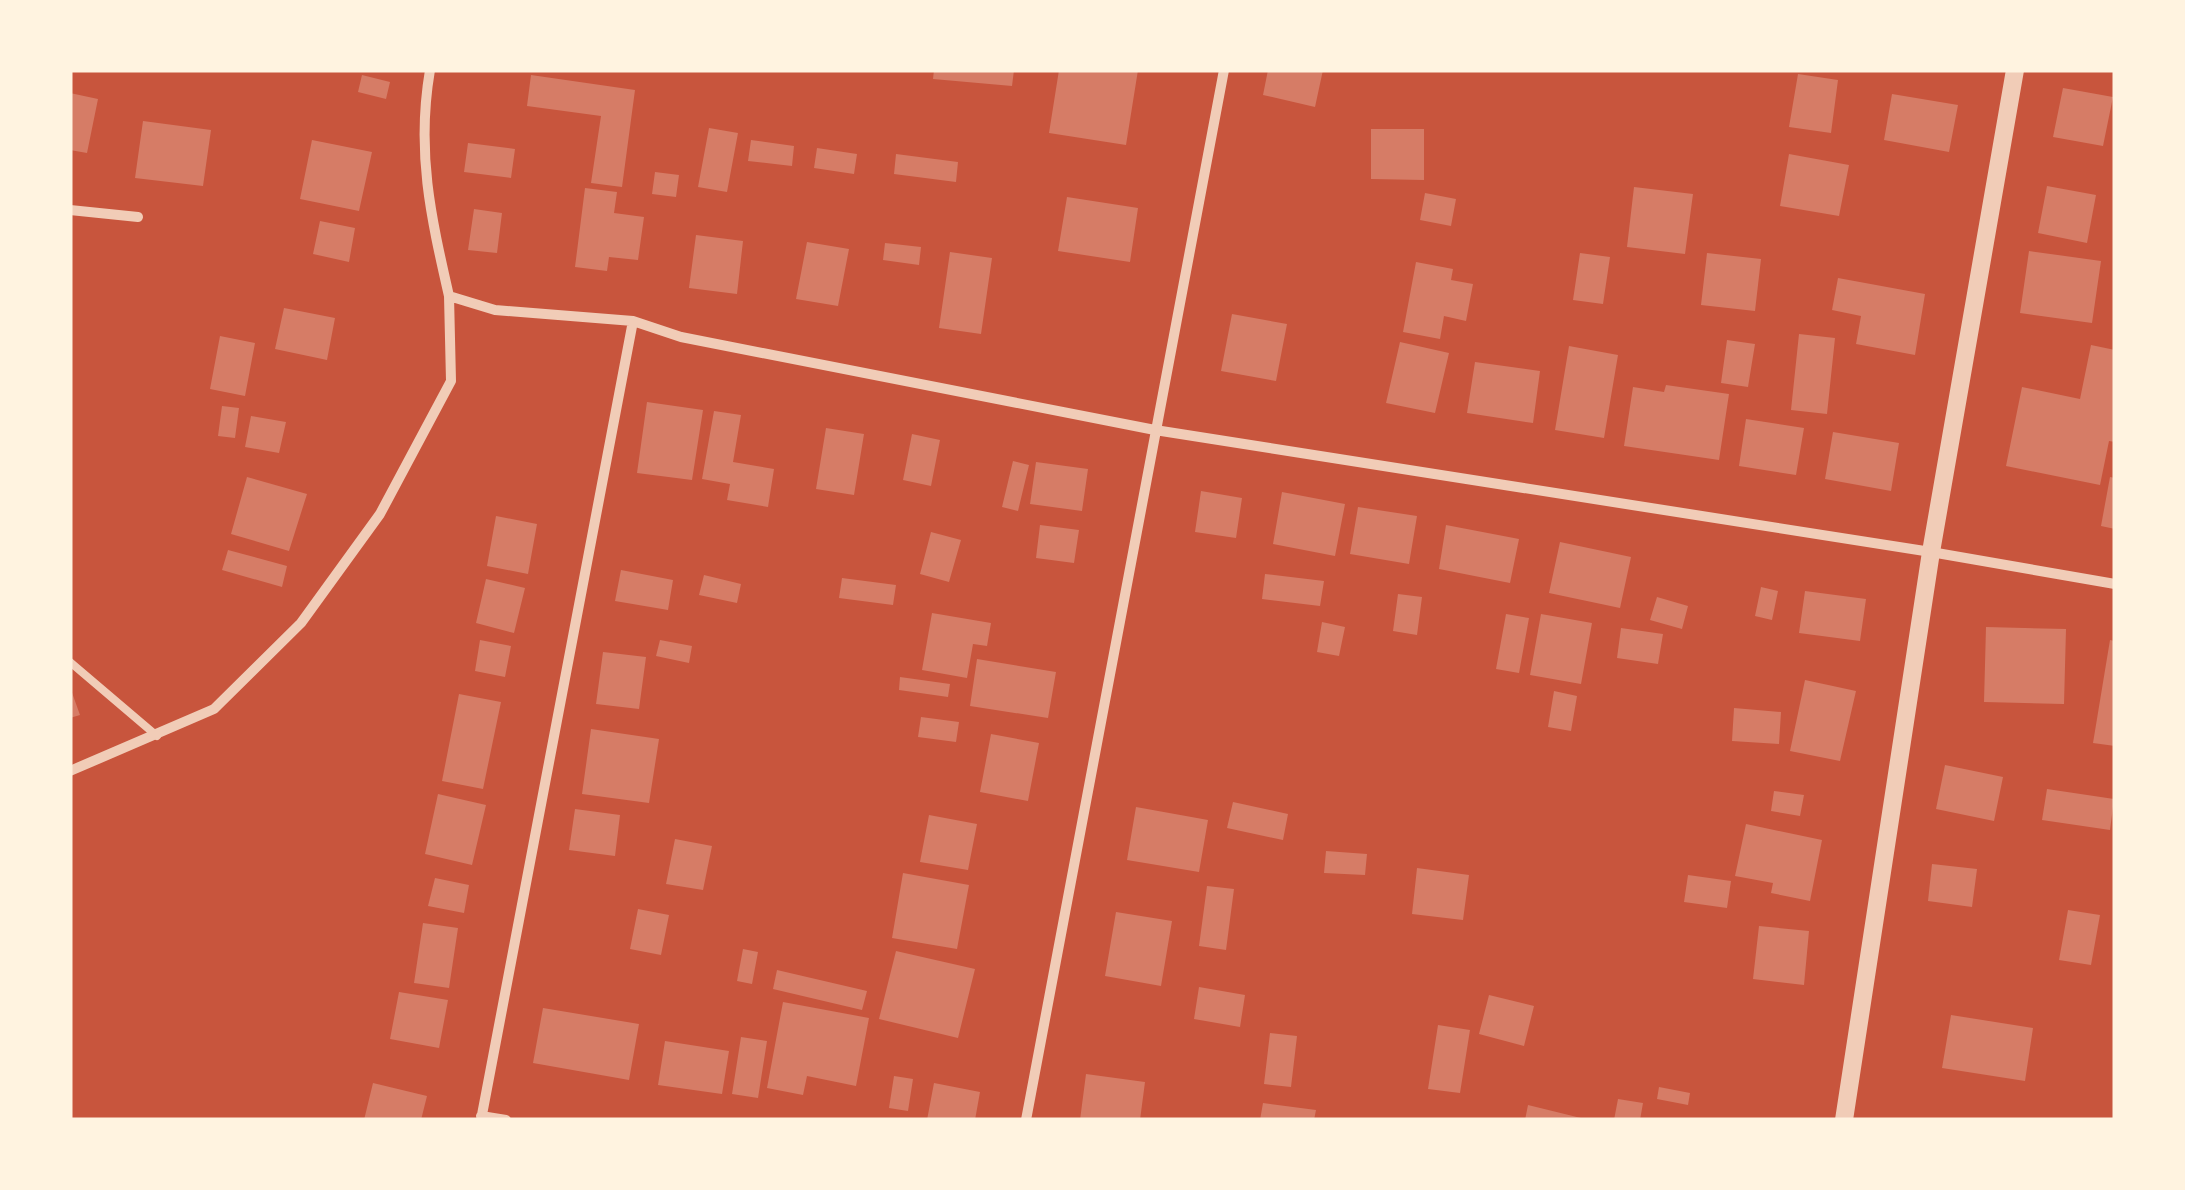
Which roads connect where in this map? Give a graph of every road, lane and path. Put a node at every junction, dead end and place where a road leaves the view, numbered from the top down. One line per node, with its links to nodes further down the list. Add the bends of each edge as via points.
1 (430, 70): 6 (street, via 426,194)
2 (1224, 70): 8 (street)
3 (2014, 70): 9 (street)
4 (70, 210): 5 (street)
5 (138, 217)
6 (449, 296): 7 (street, via 494,310); 12 (street, via 452,381 380,514 301,624 214,708)
7 (633, 322): 8 (street); 14 (street)
8 (1155, 430): 9 (street); 16 (street)
9 (1931, 552): 10 (street); 17 (street)
10 (2115, 584)
11 (70, 662): 12 (lane)
12 (156, 736): 13 (street)
13 (70, 771)
14 (481, 1118): 15 (street)
15 (506, 1120)
16 (1026, 1120)
17 (1844, 1120)

